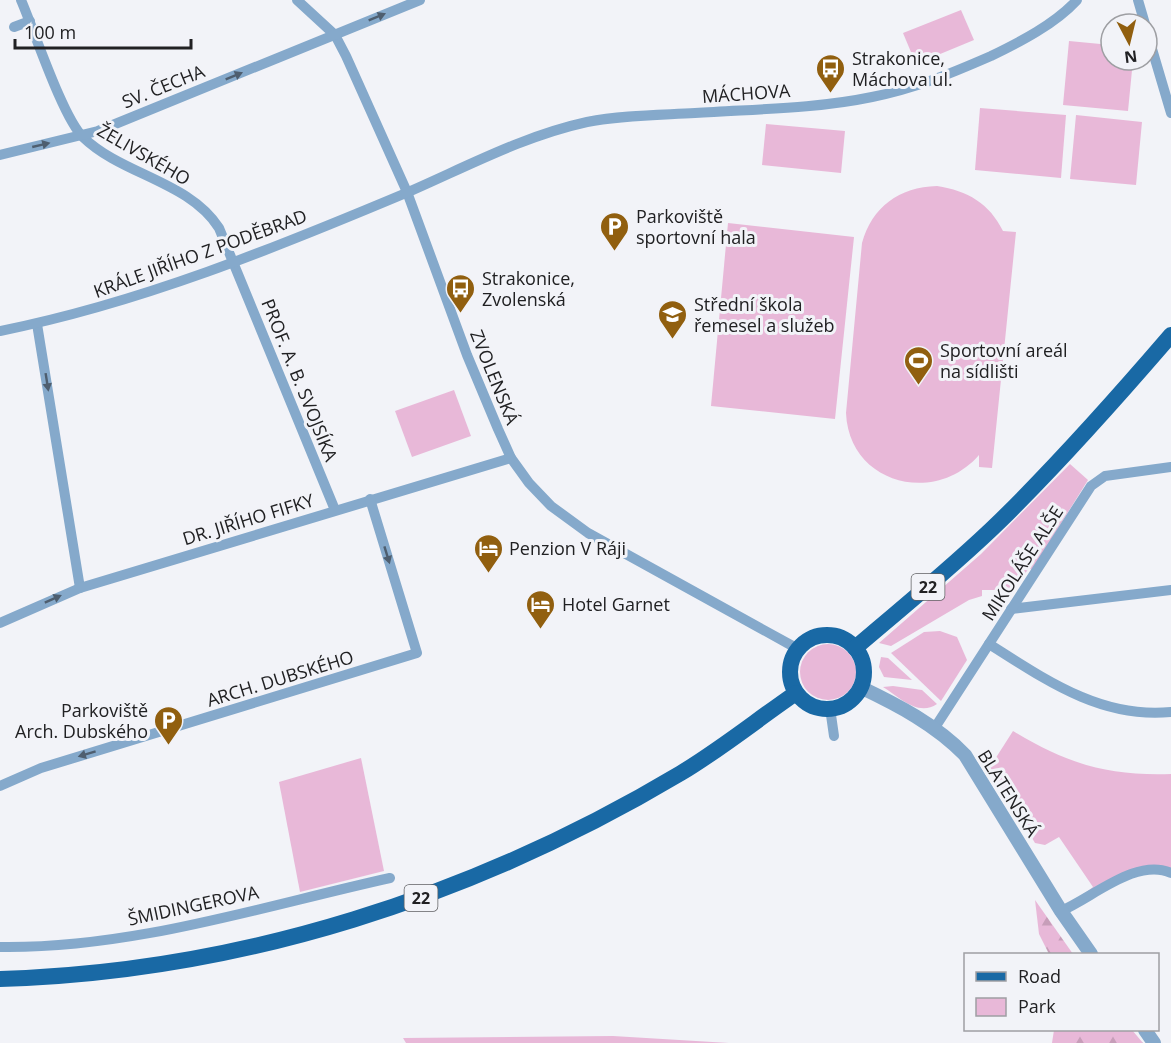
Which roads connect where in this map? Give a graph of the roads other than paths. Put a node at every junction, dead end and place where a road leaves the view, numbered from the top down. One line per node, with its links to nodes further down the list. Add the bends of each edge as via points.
1 (21, 0): 5 (street, ŽELIVSKÉHO)
2 (297, 0): 7 (street, ZVOLENSKÁ)
3 (420, 0): 7 (street, SV. ČECHA, one-way to 3)
4 (1077, 0): 12 (street, MÁCHOVA, via 1004,50 904,90 822,103 590,122 542,133)
5 (30, 21): 6 (street); 10 (street, ŽELIVSKÉHO, via 69,115)
6 (14, 27)
7 (335, 35): 10 (street, SV. ČECHA, one-way to 7); 12 (street, ZVOLENSKÁ)
8 (1159, 72): 9 (street)
9 (1171, 113)
10 (82, 136): 11 (street, SV. ČECHA, one-way to 10); 13 (street, ŽELIVSKÉHO, via 205,212 219,228)
11 (0, 155)
12 (407, 192): 13 (street, KRÁLE JIŘÍHO Z PODĚBRAD); 17 (street, ZVOLENSKÁ, via 467,355)
13 (234, 262): 14 (street, KRÁLE JIŘÍHO Z PODĚBRAD); 20 (street, PROF. A. B. SVOJSÍKA)
14 (37, 324): 15 (street, KRÁLE JIŘÍHO Z PODĚBRAD); 21 (street, one-way to 21)
15 (0, 331)
16 (1171, 335): 26 (main road, 22, via 1058,462 998,522)
17 (511, 458): 19 (street, DR. JIŘÍHO FIFKY); 27 (street, ZVOLENSKÁ, via 551,506 588,533)
18 (1171, 467): 23 (street, MIKOLÁŠE ALŠE, via 1118,473 1096,481)
19 (370, 499): 20 (street, DR. JIŘÍHO FIFKY); 34 (street, ARCH. DUBSKÉHO, one-way to 34, via 417,653 41,768)
20 (335, 510): 21 (street, DR. JIŘÍHO FIFKY)
21 (80, 588): 24 (street, DR. JIŘÍHO FIFKY, one-way to 21)
22 (1171, 590): 23 (street)
23 (1011, 609): 25 (street, MIKOLÁŠE ALŠE)
24 (0, 623)
25 (989, 644): 31 (street, via 1100,706 1124,712); 32 (street, MIKOLÁŠE ALŠE)
26 (855, 648): 27 (main road, via 847,641 826,635 806,641); 28 (main road, via 863,667)
27 (798, 649): 29 (main road, via 790,670)
28 (860, 687): 30 (main road, via 848,702); 32 (street, BLATENSKÁ)
29 (796, 693): 30 (main road, via 811,705); 40 (main road, 22, via 684,771 609,814 513,861 423,897 308,933 192,959 97,972)
30 (830, 708): 33 (street)
31 (1171, 712)
32 (934, 729): 37 (street, BLATENSKÁ, via 953,742 975,769)
33 (834, 736)
34 (0, 786)
35 (1171, 873): 37 (street, via 1163,869 1142,870)
36 (390, 878): 38 (street, ŠMIDINGEROVA, via 152,931 81,942)
37 (1061, 911): 39 (street, BLATENSKÁ)
38 (0, 947)
39 (1090, 953)
40 (0, 979)

